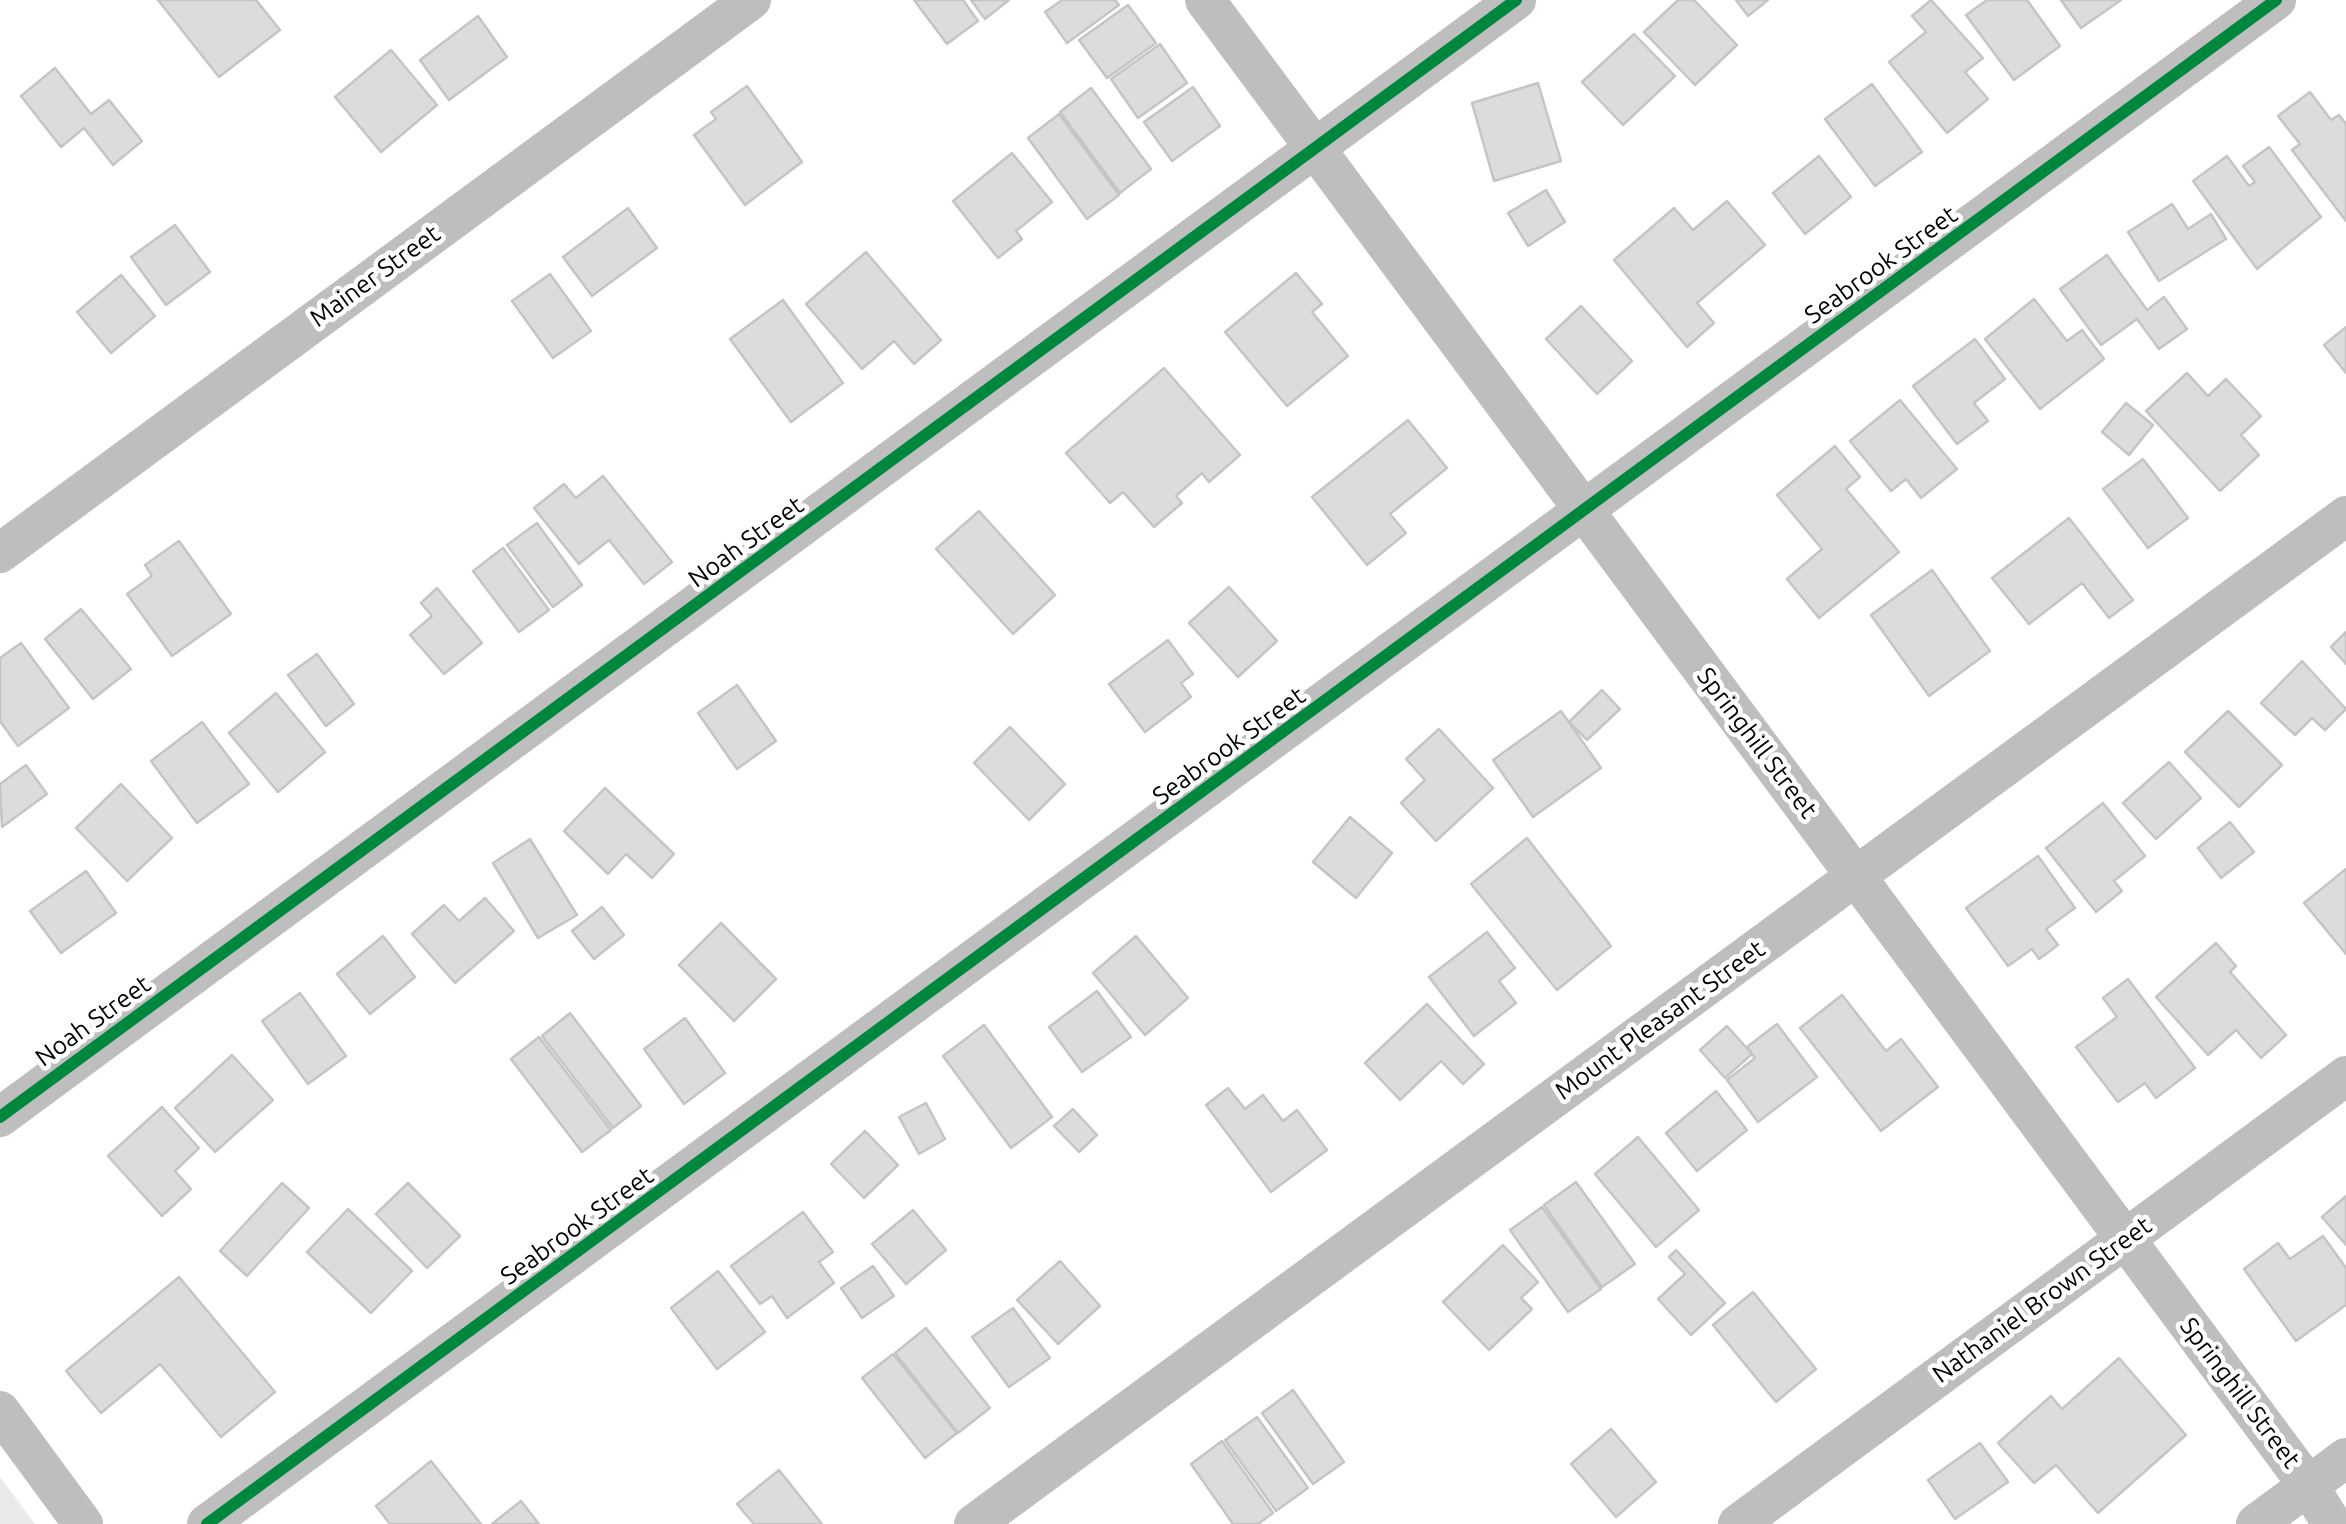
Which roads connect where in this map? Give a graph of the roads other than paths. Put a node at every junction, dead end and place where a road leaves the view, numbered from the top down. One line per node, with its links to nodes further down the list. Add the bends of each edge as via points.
1 (751, 0): 8 (street, Mainer Street)
2 (1205, 0): 5 (street, Springhill Street)
3 (1516, 0): 5 (street, Noah Street)
4 (2276, 0): 6 (street, Seabrook Street)
5 (1317, 151): 6 (street, Springhill Street); 11 (street, Noah Street)
6 (1585, 512): 9 (street, Springhill Street); 17 (street, Seabrook Street)
7 (2346, 516): 9 (street, Mount Pleasant Street)
8 (0, 552)
9 (1856, 876): 12 (street, Springhill Street); 18 (street, Mount Pleasant Street)
10 (2346, 1076): 12 (street, Nathaniel Brown Street)
11 (0, 1117)
12 (2125, 1238): 15 (street, Springhill Street); 19 (street, Nathaniel Brown Street)
13 (0, 1411): 16 (street)
14 (2346, 1458): 15 (street)
15 (2308, 1486): 20 (street); 21 (street, Springhill Street)
16 (83, 1524)
17 (206, 1524)
18 (974, 1524)
19 (1738, 1524)
20 (2256, 1524)
21 (2332, 1524)

